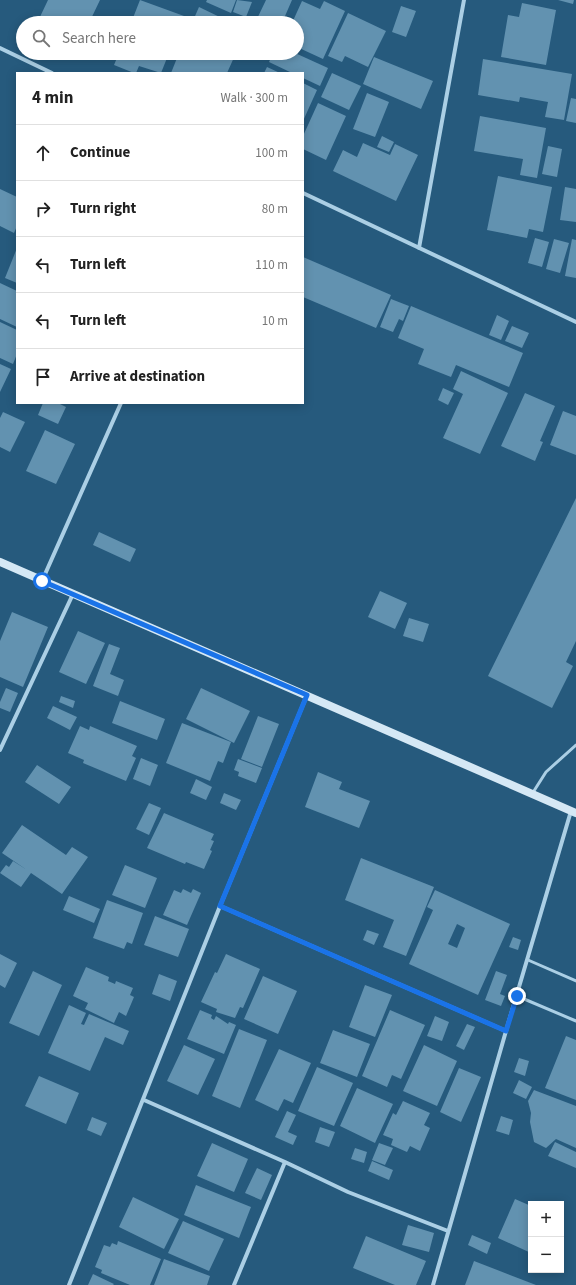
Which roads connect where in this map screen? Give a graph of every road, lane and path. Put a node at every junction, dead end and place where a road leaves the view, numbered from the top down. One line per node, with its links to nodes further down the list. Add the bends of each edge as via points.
1 (462, 0): 7 (street)
2 (0, 48): 3 (street)
3 (16, 56)
4 (25, 60): 5 (street)
5 (50, 72)
6 (304, 194): 7 (street)
7 (418, 248): 8 (street)
8 (576, 322)
9 (122, 404): 11 (street)
10 (0, 562): 11 (street)
11 (42, 581): 12 (street)
12 (73, 594): 13 (street); 14 (street)
13 (307, 695): 17 (street); 19 (street)
14 (2, 740): 16 (street)
15 (576, 745): 17 (lane, via 546,772)
16 (0, 750)
17 (532, 794): 18 (street)
18 (574, 812): 20 (street)
19 (220, 906): 24 (street); 25 (street)
20 (528, 960): 21 (lane); 22 (street)
21 (576, 981)
22 (517, 996): 23 (lane); 24 (street)
23 (576, 1021)
24 (506, 1031): 27 (street)
25 (144, 1100): 26 (street); 28 (street)
26 (285, 1162): 27 (street, via 348,1192); 29 (street)
27 (448, 1231): 30 (street)
28 (69, 1285)
29 (234, 1285)
30 (433, 1285)

